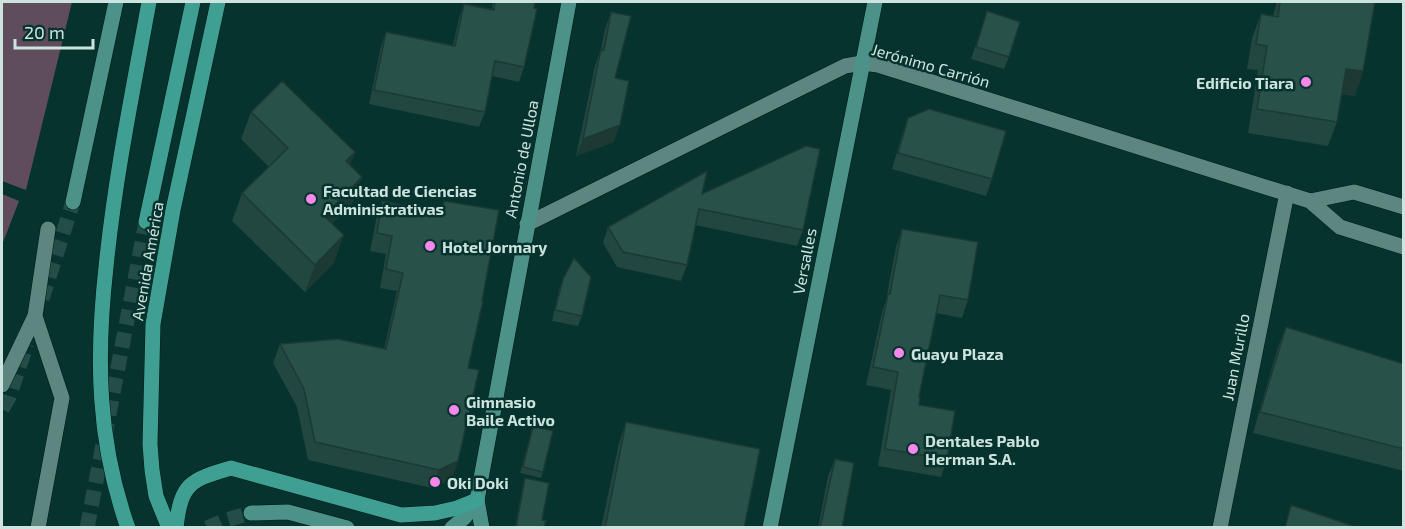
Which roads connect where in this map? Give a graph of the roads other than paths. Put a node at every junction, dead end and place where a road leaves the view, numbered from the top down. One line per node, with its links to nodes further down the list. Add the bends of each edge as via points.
1 (116, 2): 10 (street)
2 (149, 2): 21 (main road, via 117,175 100,319 100,389 107,453)
3 (193, 2): 12 (main road)
4 (218, 2): 22 (main road, Avenida América, via 153,324 152,470 156,496)
5 (569, 2): 13 (street, Antonio de Ulloa)
6 (875, 2): 7 (street, Versalles)
7 (862, 63): 8 (street, Jerónimo Carrión); 13 (street, Jerónimo Carrión, via 845,66); 27 (street, Versalles)
8 (1287, 193): 9 (street, Jerónimo Carrión); 28 (street, Juan Murillo)
9 (1310, 201): 11 (street, via 1354,192); 15 (street, Jerónimo Carrión, via 1340,227)
10 (73, 202)
11 (1404, 207)
12 (146, 222)
13 (527, 224): 18 (street, Antonio de Ulloa)
14 (48, 230): 16 (street)
15 (1404, 247)
16 (35, 316): 17 (street); 20 (street, via 62,398)
17 (2, 386)
18 (477, 500): 23 (main road, via 435,513 401,514 231,468 192,482 179,506); 25 (street, Antonio de Ulloa); 26 (street)
19 (251, 513): 24 (street, via 288,512)
20 (38, 528)
21 (128, 528)
22 (169, 528)
23 (176, 528)
24 (348, 528)
25 (452, 528)
26 (482, 528)
27 (770, 528)
28 (1220, 528)

